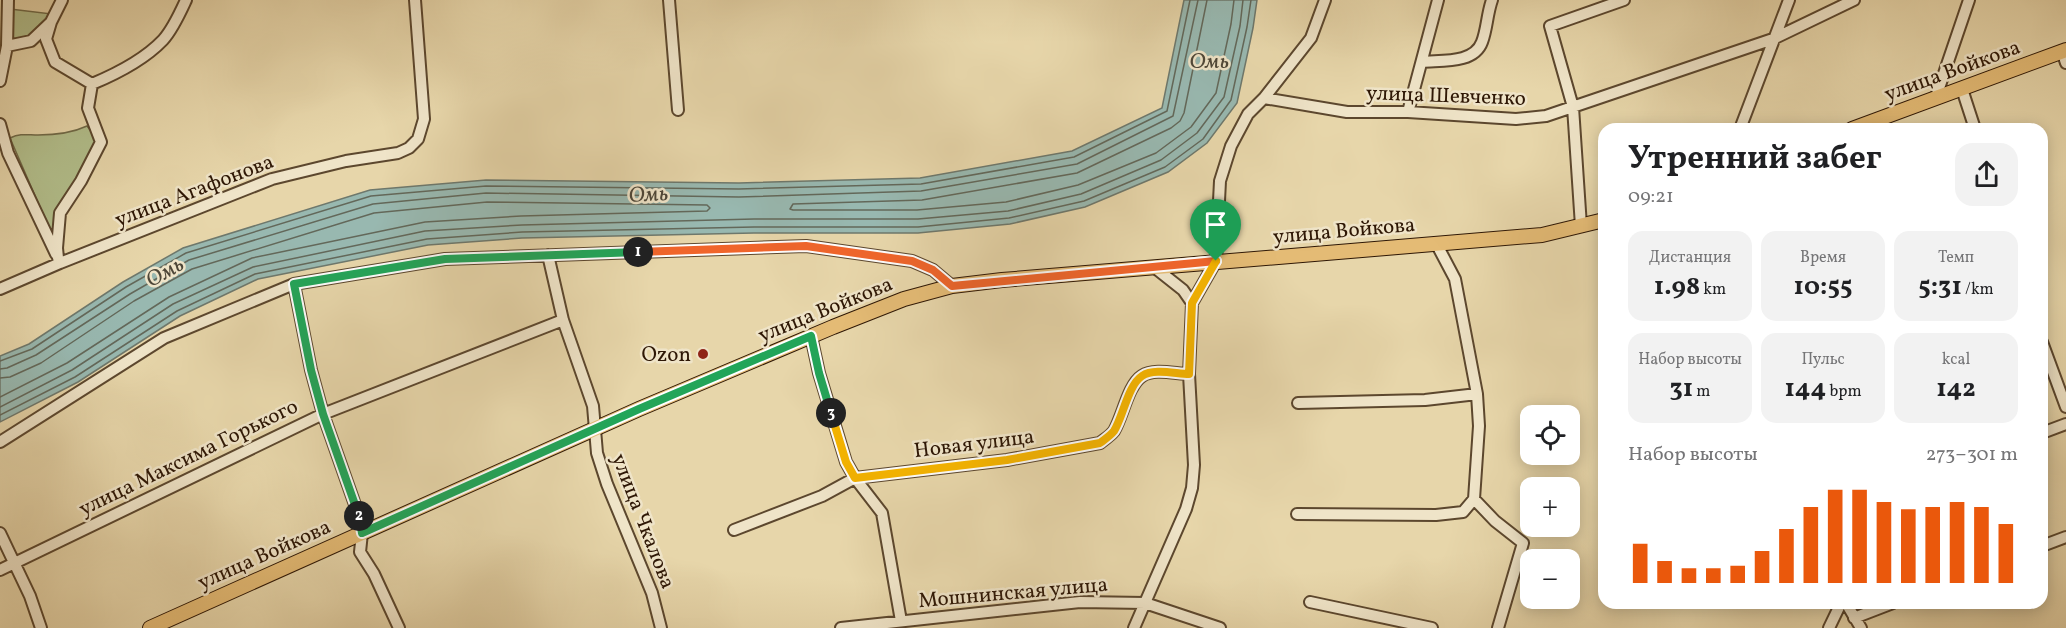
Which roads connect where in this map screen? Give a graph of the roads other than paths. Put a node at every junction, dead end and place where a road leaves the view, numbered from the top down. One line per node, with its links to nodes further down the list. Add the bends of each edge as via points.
1 (8, 0): 16 (street)
2 (62, 0): 13 (street)
3 (186, 0): 21 (street, via 163,40 141,58)
4 (415, 0): 36 (street, улица Агафонова, via 424,119 418,139 409,148 272,179)
5 (669, 0): 26 (street)
6 (1325, 0): 24 (street, via 1311,38)
7 (1438, 0): 19 (street)
8 (1492, 0): 19 (street, via 1482,44 1474,53 1467,58)
9 (1624, 0): 25 (street, via 1550,26)
10 (1789, 0): 14 (street)
11 (1854, 0): 14 (street, улица Шевченко)
12 (1970, 0): 23 (street)
13 (51, 22): 15 (street); 18 (street, via 46,39)
14 (1773, 39): 25 (street, улица Шевченко); 28 (street)
15 (31, 41): 16 (street); 18 (street, via 41,44)
16 (7, 46): 20 (street)
17 (2065, 55): 22 (main road, улица Войкова)
18 (55, 62): 21 (street)
19 (1422, 62): 27 (street)
20 (0, 81)
21 (92, 84): 36 (street, via 88,108 101,142 60,213)
22 (1962, 89): 23 (main road, улица Войкова); 30 (street)
23 (1936, 97): 29 (main road, улица Войкова)
24 (1264, 98): 27 (street, улица Шевченко, via 1347,112); 37 (street, via 1248,114 1220,181)
25 (1573, 107): 27 (street, улица Шевченко, via 1546,116 1516,119); 33 (street)
26 (678, 110)
27 (1408, 112)
28 (1742, 123)
29 (1868, 123)
30 (1973, 123)
31 (0, 124): 36 (street, via 8,153)
32 (1598, 222): 33 (main road, улица Войкова)
33 (1581, 226): 34 (main road, улица Войкова, via 1542,235)
34 (1436, 243): 37 (main road, улица Войкова); 47 (street, via 1455,279)
35 (548, 255): 39 (street, via 445,259); 40 (street, via 806,246 912,261 933,270); 43 (street, улица Чкалова)
36 (59, 260): 41 (street, улица Агафонова)
37 (1216, 261): 38 (main road, улица Войкова); 42 (street)
38 (1154, 267): 40 (main road, улица Войкова); 42 (street, via 1183,290)
39 (294, 284): 50 (street); 54 (street, via 164,338)
40 (952, 286): 44 (main road, улица Войкова, via 904,299)
41 (0, 290)
42 (1192, 303): 46 (street)
43 (563, 320): 50 (street, улица Максима Горького); 52 (street, улица Чкалова)
44 (811, 336): 52 (main road, улица Войкова); 55 (street, via 846,462)
45 (2048, 358): 49 (street)
46 (1189, 374): 55 (street, Новая улица, via 1143,375 1134,384 1115,429 1100,443 1007,460); 65 (street, via 1192,488)
47 (1477, 394): 48 (street, via 1425,400); 56 (street)
48 (1298, 403)
49 (2066, 407)
50 (323, 414): 60 (street); 63 (street, улица Максима Горького)
51 (2066, 424): 53 (street)
52 (597, 428): 60 (main road, улица Войкова); 75 (street, улица Чкалова, via 597,453 652,593)
53 (2048, 431)
54 (0, 442)
55 (855, 478): 58 (street, Новая улица, via 822,496); 71 (street, via 882,513)
56 (1474, 499): 57 (street, via 1463,512 1436,515); 80 (street, via 1523,543)
57 (1297, 514)
58 (734, 530)
59 (0, 533): 63 (street)
60 (362, 533): 73 (main road, улица Войкова); 74 (street, via 360,552)
61 (2066, 537): 62 (street)
62 (2048, 544)
63 (15, 563): 64 (street, улица Максима Горького); 72 (street)
64 (0, 570)
65 (1145, 603): 71 (street, Мошнинская улица, via 1080,602); 77 (street); 78 (street, Мошнинская улица)
66 (1310, 603): 79 (street)
67 (1838, 609): 81 (street)
68 (1849, 609): 70 (street)
69 (1877, 609): 70 (street)
70 (1854, 618): 82 (street)
71 (901, 621): 76 (street, Мошнинская улица)
72 (41, 628)
73 (150, 628)
74 (399, 628)
75 (661, 628)
76 (841, 628)
77 (1134, 628)
78 (1220, 628)
79 (1432, 628)
80 (1498, 628)
81 (1829, 628)
82 (1861, 628)

